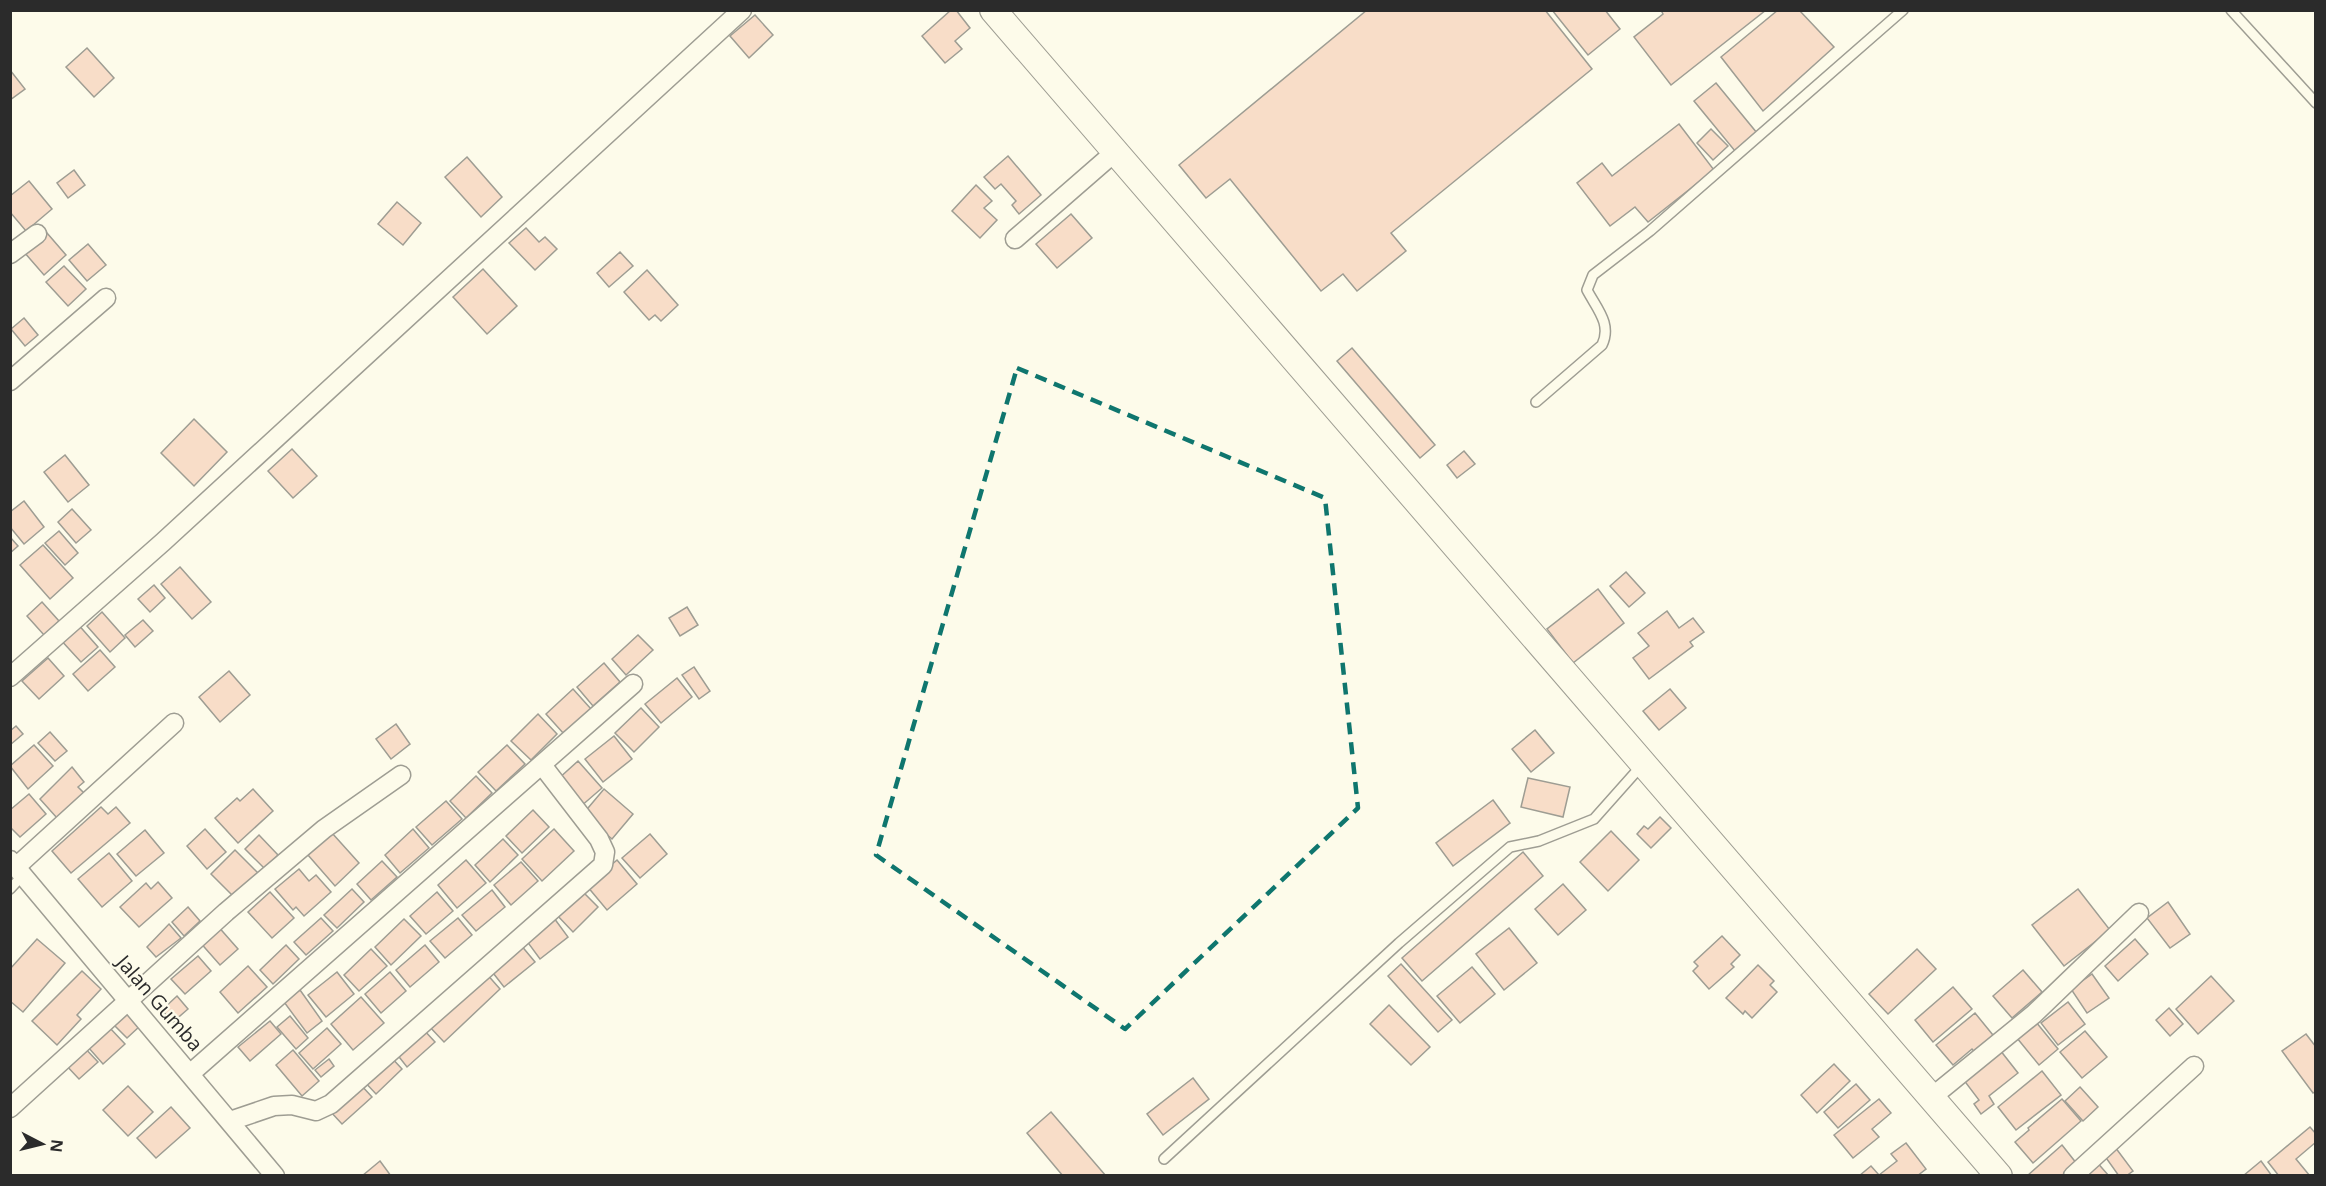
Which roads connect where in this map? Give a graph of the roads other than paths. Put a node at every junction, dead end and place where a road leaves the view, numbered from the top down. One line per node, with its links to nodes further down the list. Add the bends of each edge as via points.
1 (742, 10): 13 (street, via 172,534)
2 (993, 10): 6 (street)
3 (1903, 10): 12 (lane, via 1650,231 1593,275 1587,290 1606,326 1602,345)
4 (2231, 10): 5 (lane)
5 (2316, 103)
6 (1115, 152): 8 (street); 16 (street)
7 (37, 234): 9 (street)
8 (1015, 239)
9 (10, 254)
10 (106, 298): 11 (street)
11 (10, 381)
12 (1536, 402)
13 (10, 677)
14 (633, 684): 17 (street)
15 (174, 723): 19 (street)
16 (1644, 764): 25 (street); 28 (lane, via 1594,819 1539,842 1510,847 1399,943)
17 (542, 765): 24 (street); 27 (street, via 599,839 605,852 603,865 332,1104 316,1111 292,1105 274,1106)
18 (401, 775): 22 (street, via 324,829)
19 (17, 868): 20 (lane); 22 (street, Jalan Gumba)
20 (10, 889)
21 (2139, 914): 25 (street, via 2034,1014)
22 (128, 1000): 24 (street, Jalan Gumba); 26 (street)
23 (2194, 1066): 31 (street)
24 (191, 1073): 27 (street, Jalan Gumba)
25 (1932, 1097): 30 (street)
26 (10, 1108)
27 (230, 1121): 29 (street, Jalan Gumba)
28 (1164, 1159)
29 (274, 1176)
30 (2000, 1176)
31 (2073, 1176)

